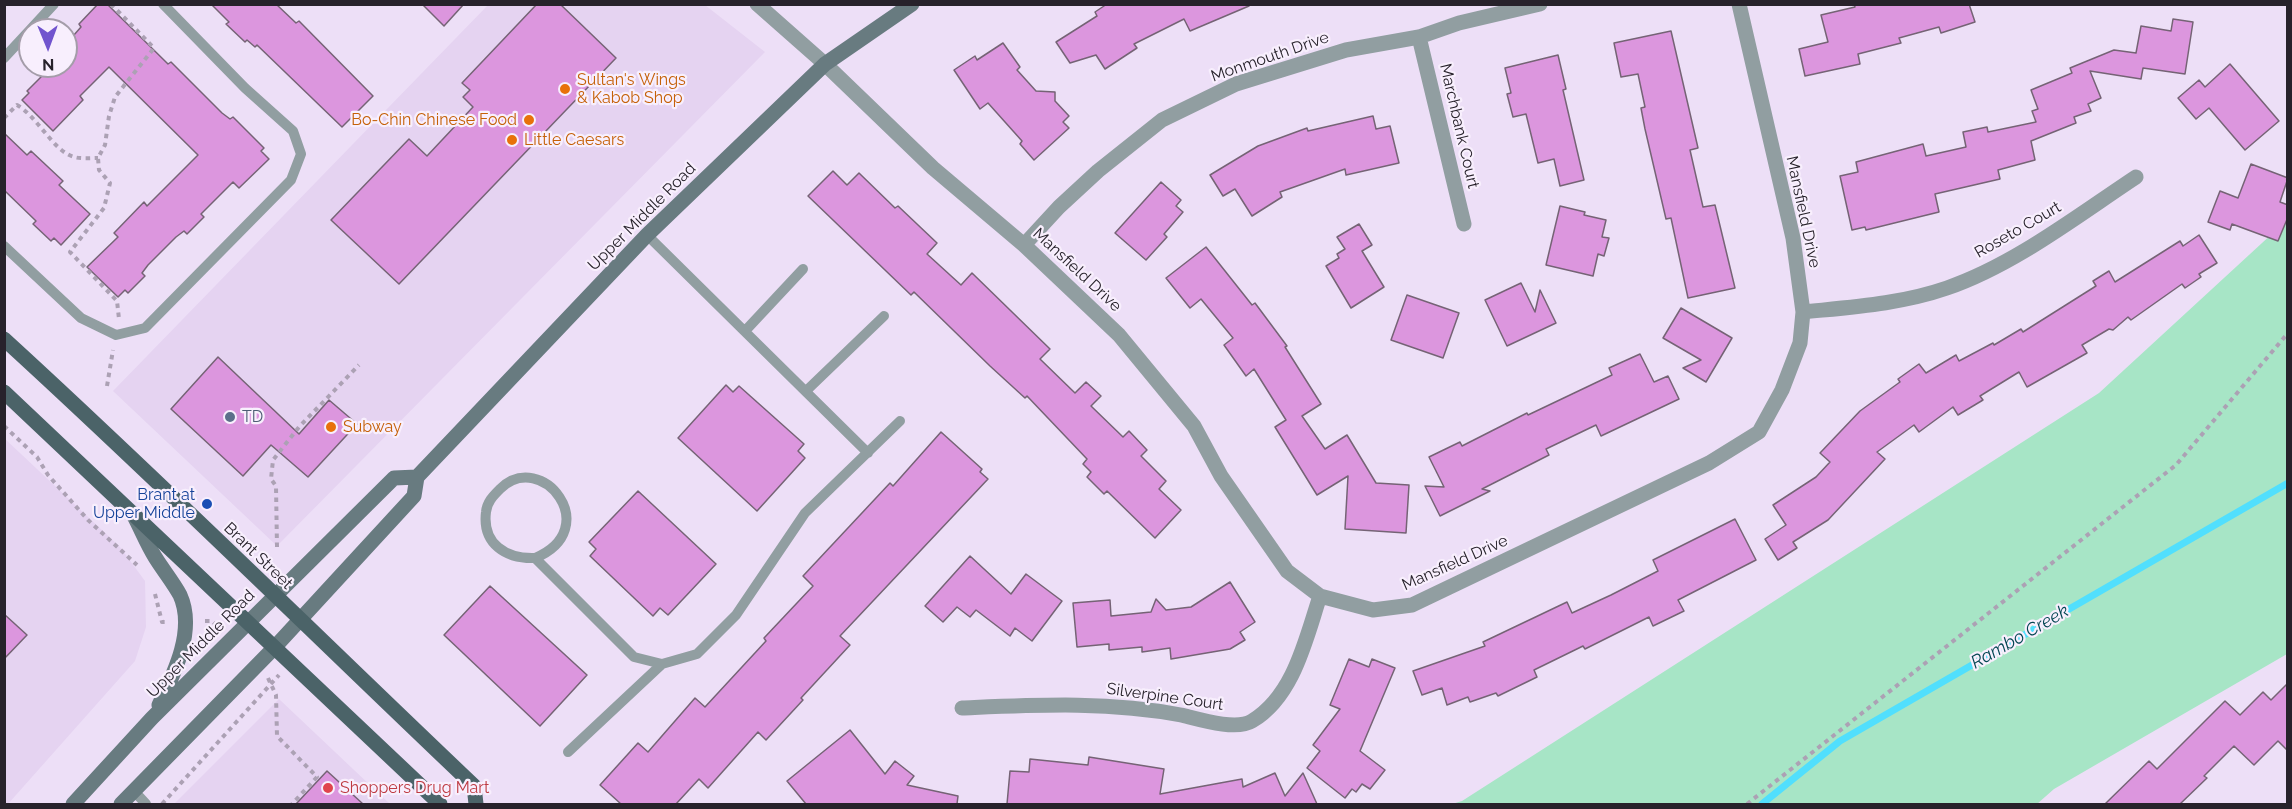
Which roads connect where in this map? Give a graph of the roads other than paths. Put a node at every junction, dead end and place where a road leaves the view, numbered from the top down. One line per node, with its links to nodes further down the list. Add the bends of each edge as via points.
1 (54, 4): 7 (lane)
2 (163, 4): 16 (lane, via 292,131 301,154 291,180 145,328 116,334 81,318)
3 (757, 4): 11 (street, Mansfield Drive)
4 (912, 4): 11 (street, Upper Middle Road)
5 (1540, 4): 8 (street, Monmouth Drive)
6 (1739, 4): 18 (street, Mansfield Drive, via 1793,238)
7 (41, 18)
8 (1419, 37): 13 (street, Marchbank Court); 15 (street, Monmouth Drive, via 1346,50 1236,84 1162,120 1067,200)
9 (18, 43): 10 (lane)
10 (4, 58)
11 (825, 64): 14 (street, Upper Middle Road); 15 (street, Mansfield Drive, via 933,168)
12 (2136, 177): 18 (street, Roseto Court, via 2003,263 1948,288 1869,306)
13 (1464, 224)
14 (647, 235): 20 (lane); 26 (street, Upper Middle Road)
15 (1024, 245): 29 (street, Mansfield Drive, via 1119,334 1146,366 1194,426 1221,477 1287,571)
16 (4, 246)
17 (803, 269): 20 (lane)
18 (1803, 312): 29 (street, Mansfield Drive, via 1800,343 1790,371 1759,432 1709,463 1412,605 1373,610)
19 (884, 316): 22 (lane)
20 (745, 331): 22 (lane)
21 (4, 339): 30 (main road, Brant Street, via 112,438)
22 (806, 391): 25 (lane)
23 (4, 392): 27 (main road)
24 (900, 421): 25 (lane)
25 (868, 453): 34 (lane, via 806,513 736,615 697,654)
26 (417, 477): 30 (street, Upper Middle Road, via 394,478); 31 (street, Upper Middle Road, via 414,496)
27 (131, 511): 32 (main road); 36 (street, via 180,596 183,608 183,648 178,666)
28 (535, 558): 28 (lane, via 558,543 567,517 564,503 548,484 519,479 505,484 491,497 486,510 488,534 507,554); 34 (lane, via 634,657)
29 (1320, 596): 35 (street, Silverpine Court, via 1296,667 1270,708 1250,723 1221,724 1118,706)
30 (274, 597): 31 (main road, Brant Street); 32 (street, Upper Middle Road)
31 (299, 620): 33 (street, Upper Middle Road); 43 (main road, Brant Street, via 474,786)
32 (247, 623): 33 (main road); 36 (street, Upper Middle Road)
33 (274, 648): 38 (street, Upper Middle Road); 42 (main road)
34 (662, 664): 37 (lane)
35 (962, 708)
36 (152, 718): 39 (street, Upper Middle Road)
37 (568, 752)
38 (134, 791): 40 (street, Upper Middle Road); 41 (lane)
39 (73, 804)
40 (121, 804)
41 (146, 804)
42 (440, 804)
43 (476, 804)

